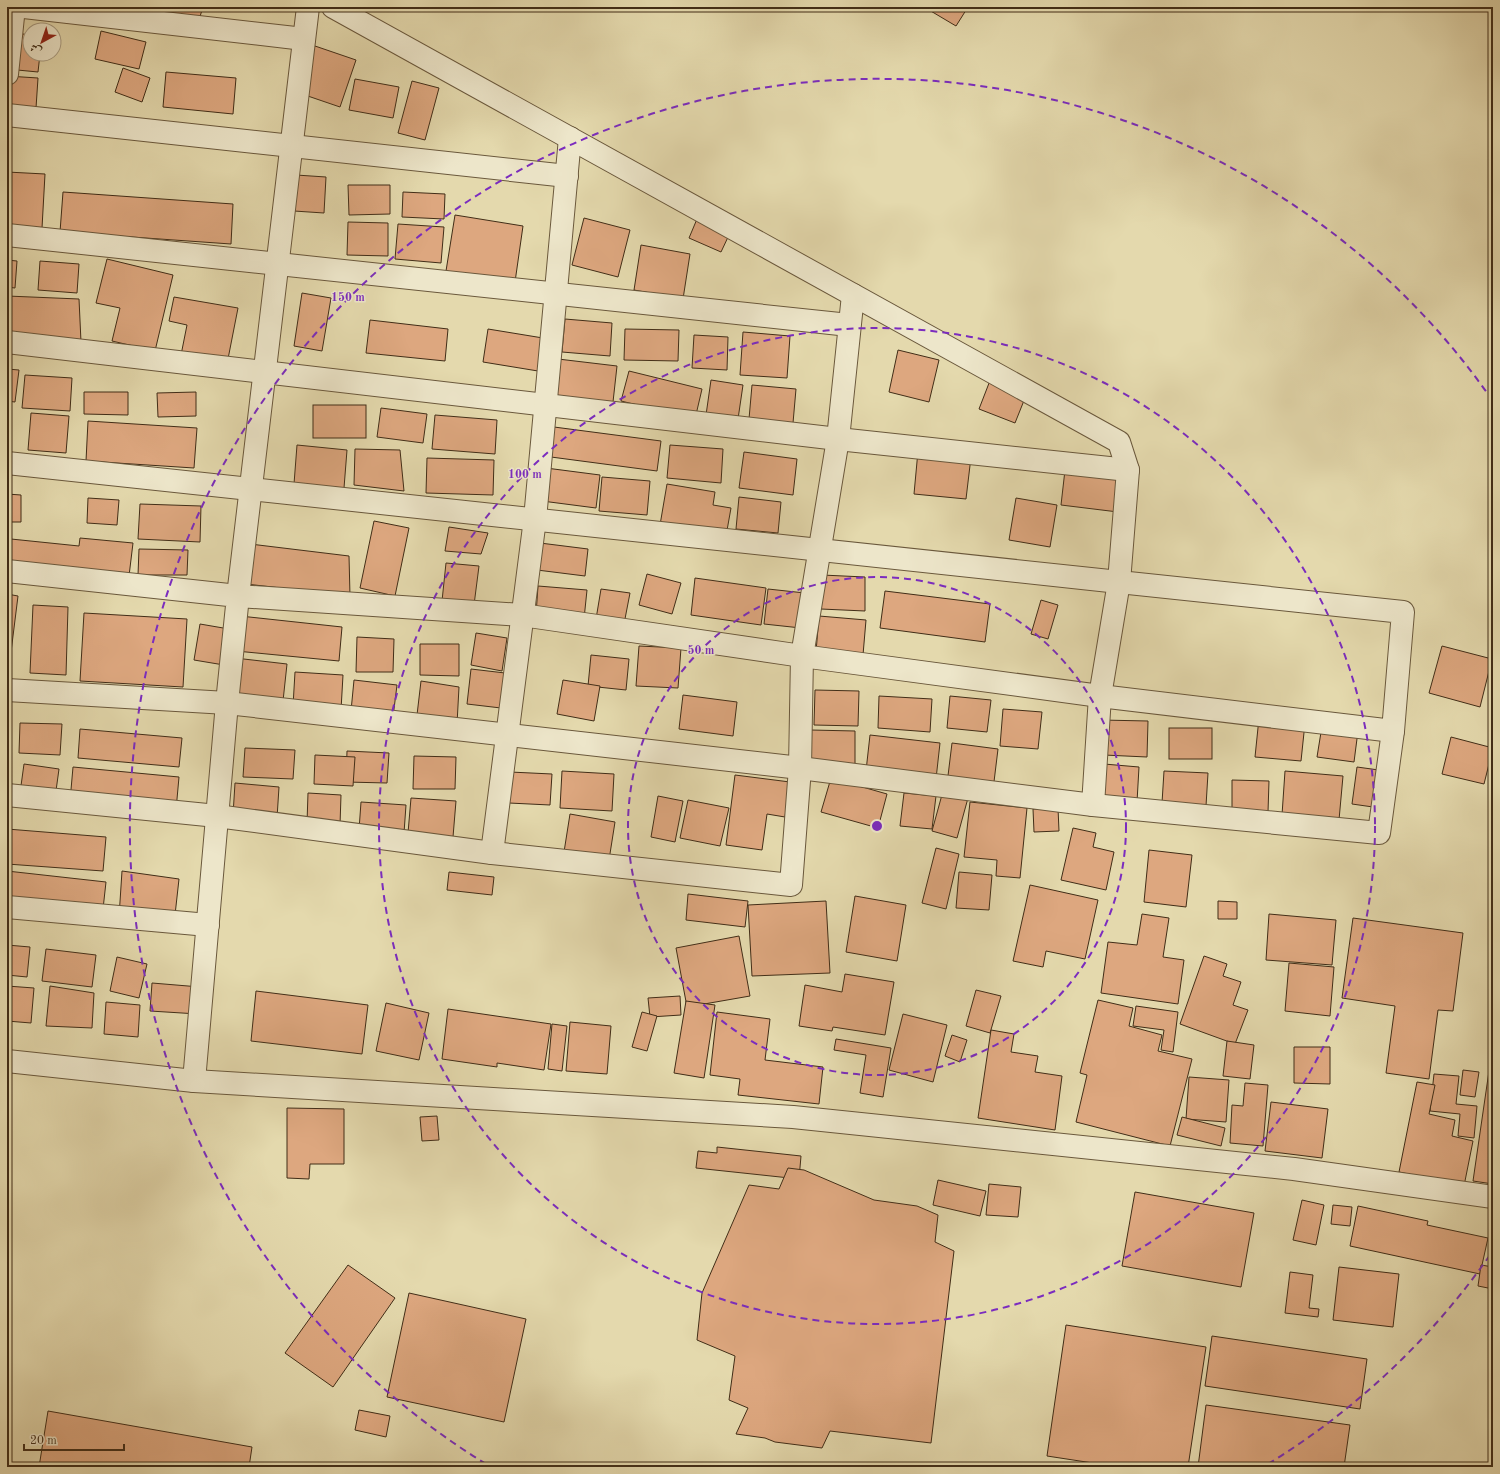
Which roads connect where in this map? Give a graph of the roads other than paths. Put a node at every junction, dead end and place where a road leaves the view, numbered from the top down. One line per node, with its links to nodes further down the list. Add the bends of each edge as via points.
1 (14, 7): 6 (street)
2 (24, 7): 5 (street)
3 (308, 7): 5 (street)
4 (334, 7): 8 (street)
5 (304, 39): 9 (street)
6 (7, 74)
7 (7, 115): 9 (street)
8 (570, 138): 10 (street); 14 (street)
9 (291, 146): 10 (street); 12 (street)
10 (567, 176): 13 (street)
11 (7, 236): 12 (street)
12 (277, 264): 13 (street); 17 (street)
13 (556, 294): 15 (street); 18 (street)
14 (853, 295): 15 (street); 21 (street, via 1119,442)
15 (849, 325): 19 (street)
16 (7, 342): 17 (street)
17 (264, 372): 18 (street); 22 (street)
18 (545, 404): 19 (street); 23 (street)
19 (838, 439): 21 (street); 24 (street)
20 (7, 463): 22 (street)
21 (1128, 470): 26 (street)
22 (250, 489): 23 (street); 27 (street)
23 (535, 519): 24 (street); 28 (street)
24 (820, 550): 26 (street); 29 (street)
25 (7, 571): 27 (street)
26 (1119, 582): 31 (street); 33 (street, via 1403,612)
27 (238, 596): 28 (street); 32 (street)
28 (522, 615): 29 (street); 34 (street)
29 (802, 656): 31 (street); 35 (street)
30 (7, 690): 32 (street)
31 (1100, 696): 33 (street); 37 (street)
32 (227, 703): 34 (street); 38 (street)
33 (1393, 731): 37 (street, via 1379,833)
34 (508, 735): 35 (street); 39 (street)
35 (800, 768): 37 (street); 39 (street, via 791,885)
36 (7, 795): 38 (street)
37 (1093, 805)
38 (217, 816): 39 (street); 41 (street)
39 (492, 853)
40 (7, 907): 41 (street)
41 (208, 925): 43 (street)
42 (7, 1060): 43 (street)
43 (194, 1081): 44 (street, via 793,1117 1294,1169)
44 (1493, 1197)

